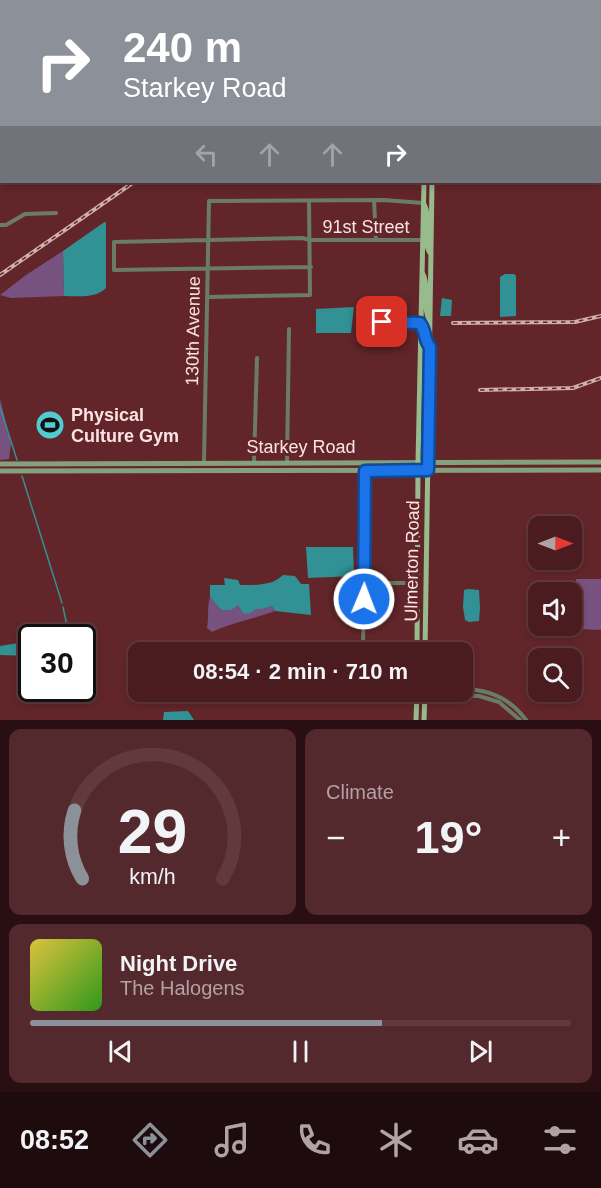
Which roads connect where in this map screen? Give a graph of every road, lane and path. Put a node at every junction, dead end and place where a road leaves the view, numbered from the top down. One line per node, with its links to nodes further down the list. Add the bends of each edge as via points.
1 (424, 183): 5 (main road, Ulmerton Road)
2 (432, 183): 12 (main road, Ulmerton Road)
3 (374, 200): 4 (street); 5 (street); 9 (street)
4 (309, 201): 8 (street); 11 (street, 130th Avenue, via 209,201)
5 (423, 202): 10 (main road, Ulmerton Road); 12 (main road, via 427,212 426,247)
6 (56, 213): 7 (street, via 25,214)
7 (0, 225)
8 (310, 240): 9 (street, 91st Street); 11 (street, 91st Street); 13 (street)
9 (376, 240): 10 (street, 91st Street)
10 (423, 240): 15 (main road, Ulmerton Road)
11 (208, 241): 14 (street, 130th Avenue); 14 (street, 91st Street, via 114,242 114,270)
12 (431, 254): 17 (main road, Ulmerton Road)
13 (311, 267): 14 (street); 16 (street, via 310,295)
14 (208, 269): 16 (street, 130th Avenue)
15 (422, 271): 17 (main road); 18 (main road, Ulmerton Road)
16 (208, 297): 23 (street, 130th Avenue)
17 (430, 322): 21 (main road, Ulmerton Road)
18 (420, 323): 20 (street, via 372,323 362,330); 21 (main road); 28 (main road, Ulmerton Road)
19 (289, 329): 25 (street)
20 (359, 340)
21 (430, 347): 29 (main road, Ulmerton Road)
22 (257, 358): 24 (street)
23 (204, 462): 24 (main road, Starkey Road); 30 (main road, Starkey Road); 31 (main road, via 195,468); 32 (main road)
24 (254, 462): 25 (main road, Starkey Road)
25 (287, 462): 26 (main road, Starkey Road)
26 (319, 462): 28 (main road, Starkey Road); 36 (main road)
27 (601, 462): 29 (main road, Starkey Road)
28 (418, 463): 29 (main road, Starkey Road); 38 (main road, Ulmerton Road)
29 (428, 463): 33 (main road, Ulmerton Road)
30 (0, 464)
31 (173, 470): 32 (main road, Starkey Road); 35 (main road, Starkey Road)
32 (212, 470): 36 (main road, Starkey Road)
33 (428, 470): 34 (main road, Starkey Road); 38 (main road, Starkey Road); 43 (main road, Ulmerton Road)
34 (601, 470)
35 (0, 471)
36 (307, 471): 37 (main road, Starkey Road)
37 (365, 471): 38 (main road, Starkey Road); 39 (street)
38 (418, 471): 40 (main road, Ulmerton Road)
39 (364, 583): 40 (street); 41 (street)
40 (417, 583): 42 (main road, Ulmerton Road)
41 (363, 642)
42 (417, 642)
43 (425, 642)
44 (473, 690): 51 (street, via 498,696 516,707)
45 (473, 695): 50 (street, via 504,706)
46 (417, 702): 48 (main road)
47 (425, 702): 49 (main road)
48 (416, 720)
49 (424, 720)
50 (520, 720)
51 (526, 720)

